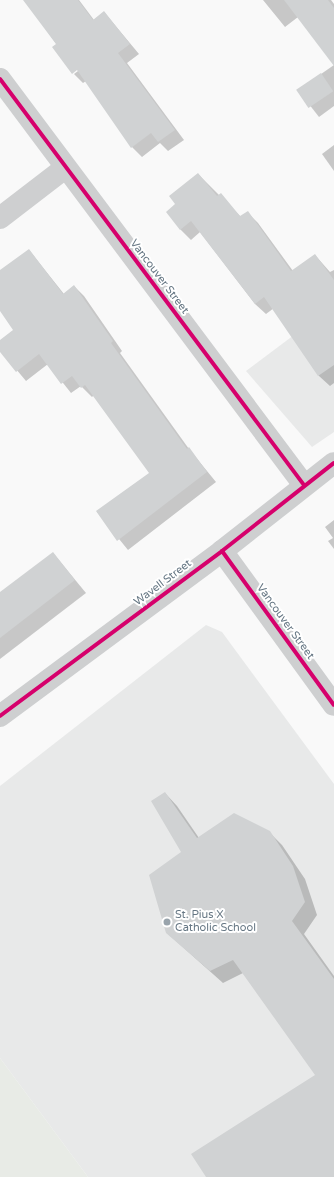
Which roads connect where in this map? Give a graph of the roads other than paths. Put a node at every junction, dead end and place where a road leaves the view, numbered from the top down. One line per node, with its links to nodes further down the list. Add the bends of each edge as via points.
1 (0, 79): 2 (street, Vancouver Street)
2 (65, 168): 3 (street); 5 (street, Vancouver Street)
3 (0, 218)
4 (334, 463): 5 (street, Wavell Street)
5 (304, 485): 6 (street, Wavell Street)
6 (222, 550): 7 (street, Vancouver Street); 8 (street, Wavell Street)
7 (334, 705)
8 (0, 716)

